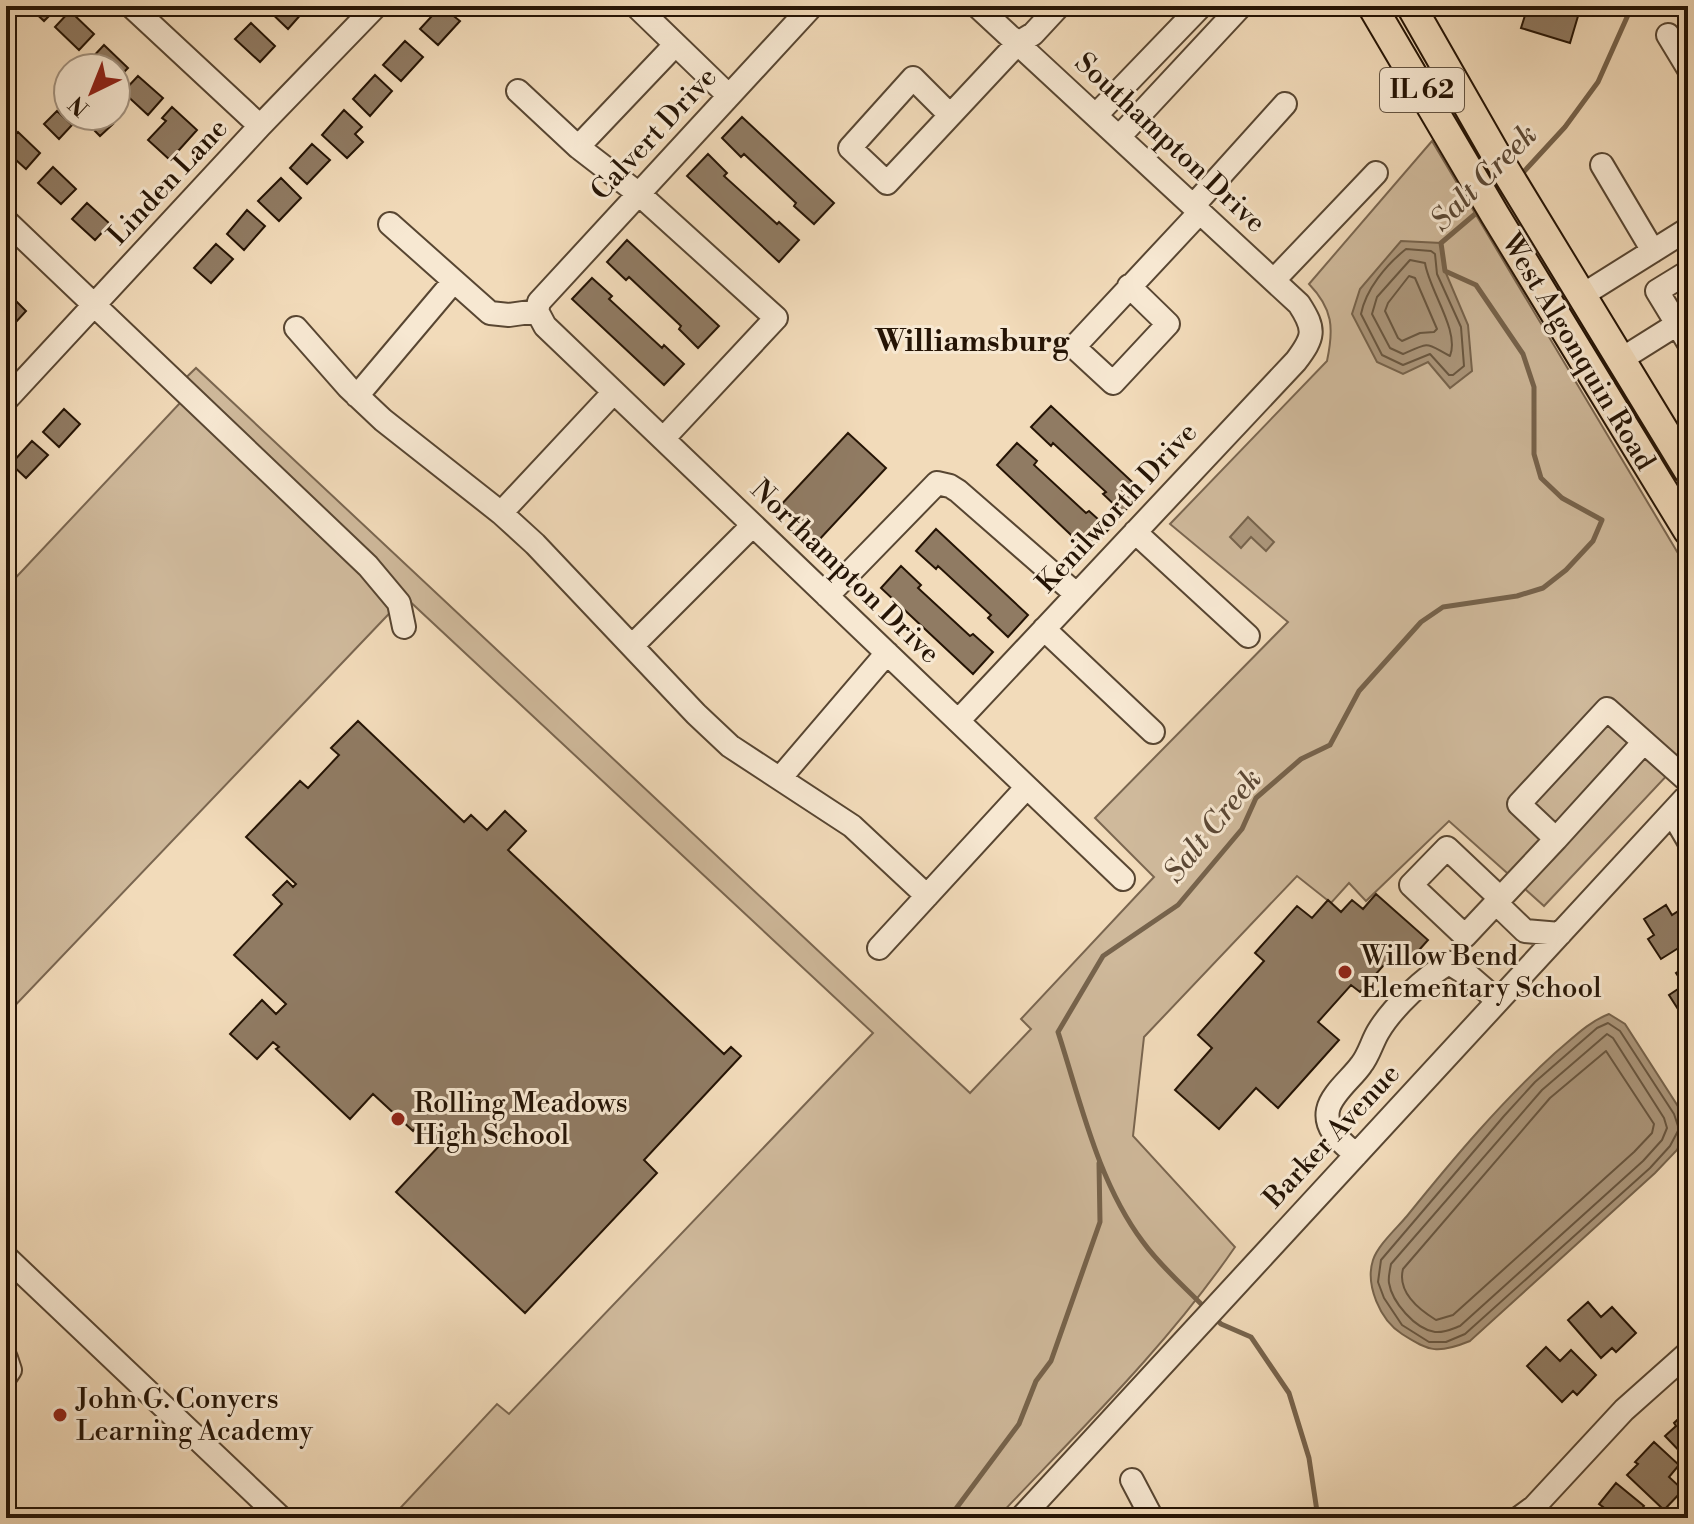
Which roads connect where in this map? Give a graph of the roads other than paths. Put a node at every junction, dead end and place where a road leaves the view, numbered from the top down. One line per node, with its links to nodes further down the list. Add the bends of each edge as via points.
1 (131, 6): 20 (street)
2 (376, 6): 20 (street, Linden Lane)
3 (636, 6): 13 (street)
4 (812, 6): 16 (street, Calvert Drive)
5 (977, 6): 12 (street, Southampton Drive)
6 (1059, 6): 12 (street)
7 (1201, 6): 19 (street)
8 (1241, 6): 21 (street)
9 (1372, 6): 48 (main road, West Algonquin Road / IL 62, via 1495,215)
10 (1411, 6): 35 (main road, West Algonquin Road / IL 62)
11 (1668, 35): 14 (street)
12 (1018, 43): 18 (street); 19 (street, Southampton Drive)
13 (675, 45): 16 (street); 22 (street)
14 (1688, 68)
15 (518, 91): 22 (street)
16 (729, 96): 25 (street, Calvert Drive)
17 (1285, 104): 26 (street)
18 (950, 115): 18 (street, via 887,183 850,148 913,78)
19 (1096, 115): 21 (street, Southampton Drive)
20 (260, 126): 36 (street, Linden Lane)
21 (1119, 137): 26 (street, Southampton Drive)
22 (578, 147): 25 (street)
23 (1602, 165): 30 (street)
24 (1376, 173): 32 (street)
25 (639, 194): 37 (street, Calvert Drive); 45 (street, via 776,318)
26 (1196, 209): 32 (street, Southampton Drive); 34 (street)
27 (6, 221): 36 (street)
28 (390, 224): 33 (street)
29 (1688, 229): 30 (street)
30 (1653, 251): 35 (street)
31 (1688, 272): 39 (street, via 1657,291)
32 (1274, 280): 40 (street, Southampton Drive, via 1299,304)
33 (454, 281): 37 (street, via 490,313 509,315); 43 (street)
34 (1129, 286)
35 (1581, 296): 41 (main road, West Algonquin Road / IL 62)
36 (95, 305): 44 (street, Linden Lane); 53 (street, via 368,566 399,603)
37 (538, 306): 42 (street, Northampton Drive, via 545,326)
38 (296, 328): 43 (street)
39 (1684, 328): 41 (street)
40 (1313, 331): 50 (street, Kenilworth Drive, via 1296,361)
41 (1620, 360): 46 (main road, West Algonquin Road / IL 62)
42 (614, 392): 45 (street, Northampton Drive); 47 (street)
43 (357, 396): 47 (street)
44 (6, 400)
45 (663, 439): 49 (street, Northampton Drive)
46 (1688, 470)
47 (501, 513): 56 (street)
48 (1684, 516)
49 (753, 525): 52 (street, Northampton Drive); 56 (street)
50 (1135, 532): 51 (street, Kenilworth Drive); 55 (street)
51 (1076, 594): 52 (street, via 958,491 937,483); 54 (street, Kenilworth Drive)
52 (827, 596): 57 (street, Northampton Drive)
53 (404, 627)
54 (1044, 629): 58 (street, Kenilworth Drive); 59 (street)
55 (1248, 636)
56 (632, 646): 61 (street, via 730,746)
57 (887, 653): 58 (street, Northampton Drive); 61 (street)
58 (958, 721): 63 (street, Northampton Drive)
59 (1153, 732)
60 (1644, 742): 62 (street); 66 (street); 66 (street, via 1607,709 1519,804)
61 (781, 777): 69 (street, via 852,826)
62 (1688, 781)
63 (1027, 787): 68 (street, Northampton Drive); 69 (street)
64 (1688, 795): 65 (street, Barker Avenue)
65 (1672, 813): 67 (street); 71 (street, Barker Avenue)
66 (1556, 839): 70 (street, via 1498,901)
67 (1688, 840)
68 (1123, 879)
69 (927, 896): 72 (street)
70 (1525, 931): 71 (street); 73 (street)
71 (1560, 934): 73 (street, Barker Avenue)
72 (879, 948)
73 (1528, 969): 74 (street, Barker Avenue)
74 (1498, 1001): 75 (street, Barker Avenue); 75 (street, via 1449,963 1409,996 1379,1030 1364,1062 1328,1110 1330,1130)
75 (1356, 1155): 82 (street, Barker Avenue)
76 (6, 1257): 81 (street)
77 (1688, 1353): 84 (street)
78 (6, 1358): 79 (street)
79 (6, 1376)
80 (1132, 1480): 83 (street)
81 (281, 1518)
82 (1021, 1518)
83 (1152, 1518)
84 (1519, 1518)

